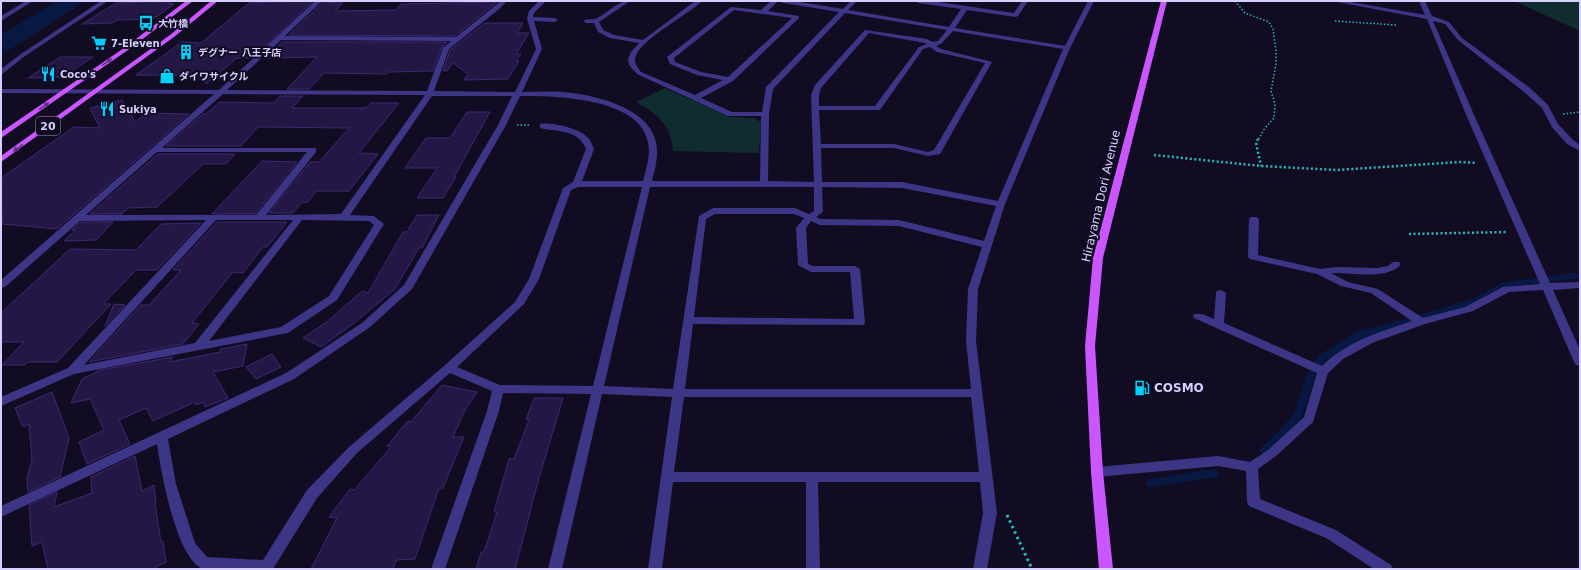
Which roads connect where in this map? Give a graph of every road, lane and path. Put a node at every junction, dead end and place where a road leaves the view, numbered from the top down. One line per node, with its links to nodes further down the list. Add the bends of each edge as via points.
1 (30, 1): 23 (street)
2 (105, 1): 37 (street, via 23,55)
3 (190, 1): 40 (main road, 20, one-way to 3)
4 (215, 1): 41 (main road, 20)
5 (319, 1): 32 (street)
6 (504, 1): 33 (street)
7 (543, 1): 24 (street, via 531,12)
8 (627, 1): 28 (street)
9 (699, 1): 34 (street)
10 (775, 1): 21 (street)
11 (783, 1): 22 (street)
12 (854, 1): 22 (street)
13 (918, 1): 20 (street)
14 (1025, 1): 20 (street, via 1016,15)
15 (1091, 1): 36 (street)
16 (1164, 1): 95 (main road, Hirayama Dori Avenue, via 1098,258 1090,346)
17 (1235, 1): 57 (path, via 1244,13 1269,22 1276,51 1271,91 1276,104 1274,118 1256,143)
18 (1335, 1): 25 (street)
19 (1422, 1): 25 (street)
20 (965, 8): 31 (street)
21 (763, 12): 38 (street, via 796,18); 38 (street, via 733,8 670,57 672,63 699,74)
22 (844, 12): 31 (street); 47 (street, via 802,52 769,89)
23 (1, 19)
24 (530, 19): 26 (street); 44 (street, via 539,49)
25 (1430, 19): 52 (street, via 1447,23 1460,39 1527,90 1545,107 1570,142); 56 (street)
26 (555, 20)
27 (586, 21): 28 (street)
28 (596, 21): 34 (street, via 600,31 612,37)
29 (1335, 21): 30 (path)
30 (1399, 25)
31 (951, 29): 35 (street, via 940,42); 36 (street)
32 (280, 38): 33 (street); 42 (street)
33 (458, 39): 43 (street, via 446,48)
34 (644, 42): 45 (street, via 631,59 639,72)
35 (931, 45): 46 (street, via 921,48 877,108); 46 (street, via 927,41 867,31 818,87 814,95); 51 (street, via 939,51 989,62 936,152 928,154 894,146)
36 (1067, 48): 62 (street)
37 (1, 73)
38 (730, 80): 45 (street)
39 (1, 92): 40 (street)
40 (63, 92): 41 (street); 50 (main road, 20, one-way to 40)
41 (95, 92): 42 (street); 55 (main road, 20, one-way to 55)
42 (221, 92): 43 (street); 53 (street)
43 (430, 93): 44 (street); 66 (street)
44 (517, 93): 48 (street); 58 (street, via 584,97 621,109 633,116 644,126 652,140 653,153)
45 (695, 98): 47 (street, via 731,114)
46 (815, 108): 51 (street)
47 (765, 114): 60 (street)
48 (502, 125): 49 (path); 93 (street, via 408,287 366,325 290,376)
49 (543, 126): 59 (street, via 564,129 586,140 590,149)
50 (1, 136)
51 (817, 146): 61 (street)
52 (1580, 149)
53 (157, 150): 64 (street, via 313,150); 67 (street)
54 (1154, 155): 57 (path)
55 (1, 160)
56 (1492, 164): 57 (path, via 1459,162 1337,170); 70 (street)
57 (1261, 166)
58 (647, 183): 59 (street); 60 (street); 89 (street)
59 (577, 184): 85 (street, via 567,188 534,280 519,304)
60 (764, 184): 61 (street)
61 (817, 184): 62 (street, via 902,185); 68 (street, via 819,212)
62 (1001, 204): 72 (street)
63 (214, 217): 64 (street); 67 (street); 86 (street)
64 (259, 217): 65 (street)
65 (300, 217): 66 (street); 83 (street)
66 (344, 217): 83 (street, via 372,218 379,224 332,298 284,330)
67 (77, 218): 77 (street)
68 (809, 218): 72 (street, via 820,222 899,224); 80 (street, via 795,211 713,211 702,218); 80 (street, via 802,228 803,265 811,269 855,269 860,323)
69 (1254, 219): 74 (street, via 1253,257)
70 (1522, 232): 71 (path); 75 (street)
71 (1409, 234)
72 (987, 245): 91 (street, via 973,289 971,341)
73 (1396, 264): 74 (street, via 1392,268 1380,270)
74 (1320, 272): 81 (street, via 1345,284 1374,292)
75 (1544, 281): 76 (street); 81 (street, via 1530,286 1508,288 1469,309); 84 (street)
76 (1580, 284)
77 (1, 285)
78 (1221, 293): 82 (street)
79 (1198, 316): 82 (street)
80 (688, 320): 90 (street)
81 (1420, 321): 87 (street, via 1368,340 1339,356)
82 (1219, 325): 87 (street)
83 (199, 346): 86 (street)
84 (1580, 362)
85 (449, 368): 88 (street); 101 (street, via 353,450 312,494)
86 (72, 371): 92 (street)
87 (1323, 372): 94 (street, via 1309,419 1272,453)
88 (498, 390): 89 (street); 102 (street)
89 (598, 390): 90 (street); 103 (street)
90 (679, 393): 91 (street); 96 (street)
91 (976, 393): 98 (street)
92 (1, 402)
93 (162, 436): 99 (street); 101 (street, via 170,484 189,546 203,563)
94 (1252, 467): 95 (street, via 1218,461); 109 (street, via 1254,502 1331,534)
95 (1097, 472): 108 (main road, Hirayama Dori Avenue)
96 (668, 477): 97 (street); 104 (street)
97 (812, 477): 98 (street); 105 (street)
98 (985, 477): 106 (street, via 990,513)
99 (1, 512)
100 (1010, 522): 107 (path)
101 (266, 567)
102 (438, 569)
103 (555, 569)
104 (655, 569)
105 (813, 569)
106 (980, 569)
107 (1032, 569)
108 (1106, 569)
109 (1386, 569)

